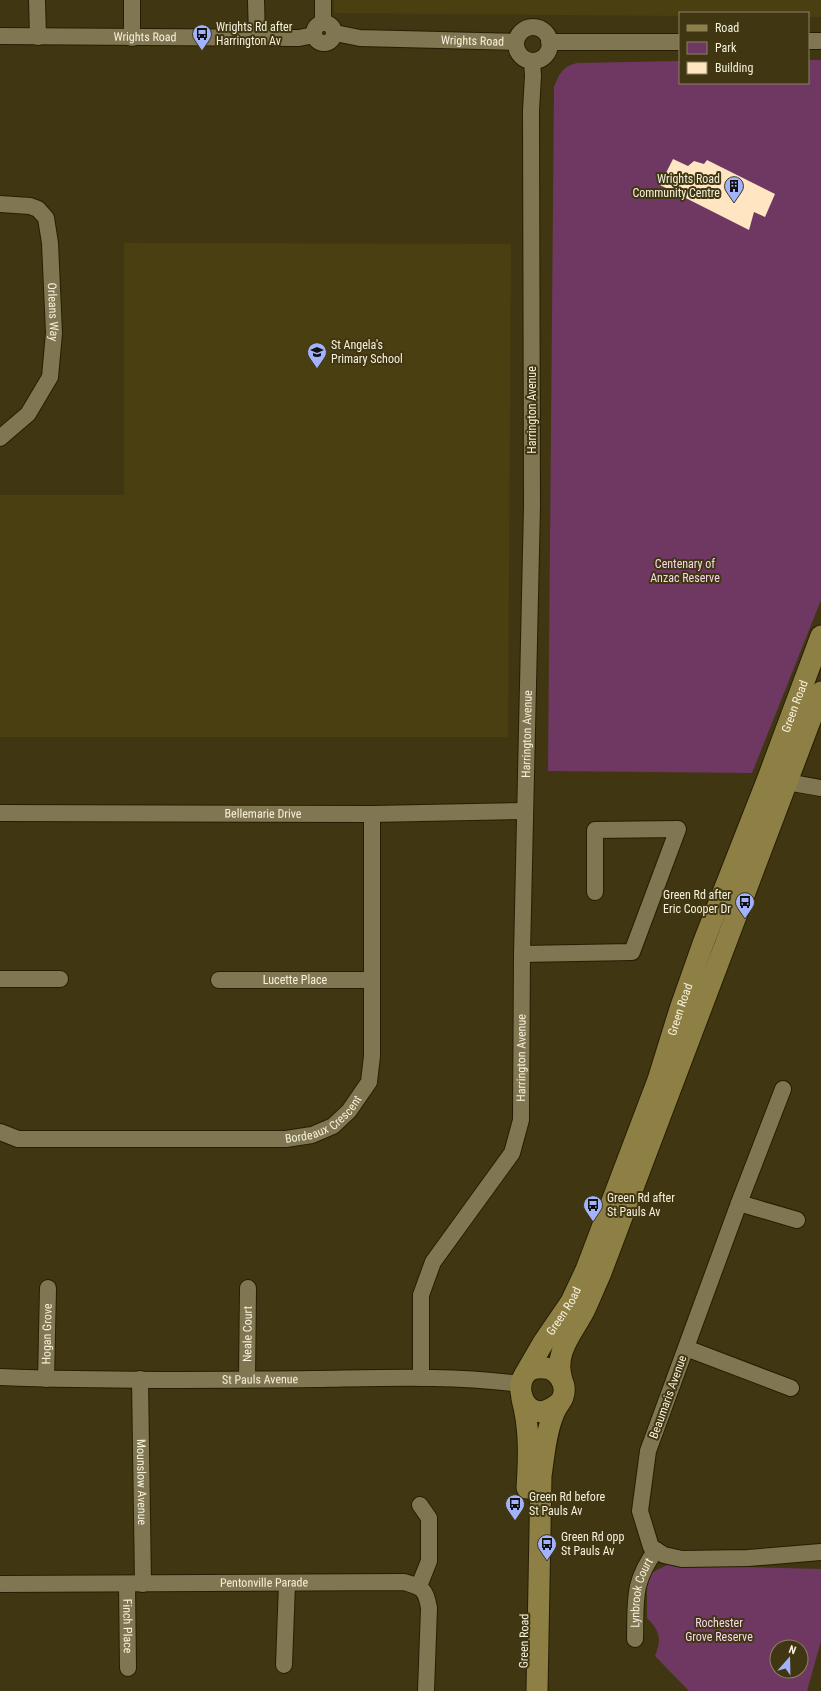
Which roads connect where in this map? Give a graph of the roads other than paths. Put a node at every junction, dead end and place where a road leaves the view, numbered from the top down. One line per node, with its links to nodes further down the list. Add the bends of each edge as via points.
1 (37, 0): 7 (street)
2 (132, 0): 8 (street)
3 (256, 0): 9 (street)
4 (323, 0): 5 (street)
5 (324, 31): 9 (street, Wrights Road, via 299,38); 11 (street, Wrights Road, via 360,38)
6 (0, 36): 7 (street, Wrights Road)
7 (38, 36): 8 (street, Wrights Road)
8 (132, 38): 9 (street, Wrights Road)
9 (257, 38)
10 (809, 41): 14 (street)
11 (516, 42): 12 (street, via 522,31 530,27 543,31); 15 (street, via 519,55)
12 (549, 42): 13 (street); 15 (street, via 549,50 544,57)
13 (679, 42)
14 (821, 42)
15 (532, 62): 22 (street, Harrington Avenue, via 532,506)
16 (0, 204): 17 (street, Orleans Way, via 30,206 38,209 46,218 50,243 54,333 50,377 28,414)
17 (0, 438)
18 (821, 636): 20 (main road, Green Road)
19 (821, 692): 20 (main road, Green Road)
20 (777, 781): 21 (street); 43 (main road, Green Road, via 600,1275 561,1350 559,1370); 44 (main road, Green Road, via 704,941 658,1080 586,1270 571,1302 543,1343)
21 (821, 788)
22 (525, 811): 24 (street, Bellemarie Drive); 26 (street, Harrington Avenue)
23 (0, 813): 24 (street, Bellemarie Drive)
24 (372, 814): 30 (street, Bordeaux Crescent)
25 (595, 892): 26 (street, via 595,830 678,829 632,952)
26 (522, 954): 39 (street, Harrington Avenue, via 521,1120 512,1153 433,1262 421,1295)
27 (60, 979): 28 (street)
28 (0, 980)
29 (219, 980): 30 (street, Lucette Place)
30 (371, 980): 32 (street, Bordeaux Crescent, via 372,1056 369,1082 349,1111 333,1126 312,1135 286,1139 18,1139)
31 (783, 1089): 33 (street, Beaumaris Avenue)
32 (0, 1132)
33 (739, 1203): 34 (street); 37 (street, Beaumaris Avenue)
34 (797, 1220)
35 (48, 1288): 40 (street, Hogan Grove)
36 (248, 1288): 42 (street, Neale Court)
37 (686, 1348): 45 (street); 48 (street, Beaumaris Avenue, via 648,1450 640,1511 651,1547)
38 (0, 1377): 40 (street, St Pauls Avenue)
39 (421, 1378): 42 (street, St Pauls Avenue); 44 (street, St Pauls Avenue, via 495,1380)
40 (46, 1379): 41 (street, St Pauls Avenue)
41 (140, 1379): 42 (street, St Pauls Avenue); 51 (street, Mounslow Avenue)
42 (247, 1379)
43 (562, 1380): 44 (main road, via 557,1373 548,1368 532,1369); 46 (main road, via 564,1389)
44 (522, 1386): 46 (main road, via 527,1406 535,1411 552,1409); 58 (main road, Green Road, via 529,1444)
45 (791, 1388)
46 (559, 1403): 59 (main road, Green Road, via 546,1445 541,1476)
47 (420, 1505): 53 (street, via 428,1518 429,1561)
48 (656, 1550): 49 (street, via 682,1559 748,1558); 54 (street, Lynbrook Court, via 644,1566 636,1590)
49 (821, 1552)
50 (0, 1584): 51 (street, Pentonville Parade)
51 (135, 1584): 52 (street, Pentonville Parade); 56 (street, Finch Place)
52 (287, 1584): 53 (street, Pentonville Parade, via 404,1582); 55 (street)
53 (419, 1586): 57 (street, via 427,1596 429,1608)
54 (635, 1639)
55 (284, 1665)
56 (128, 1668)
57 (426, 1691)
58 (523, 1691)
59 (537, 1691)

